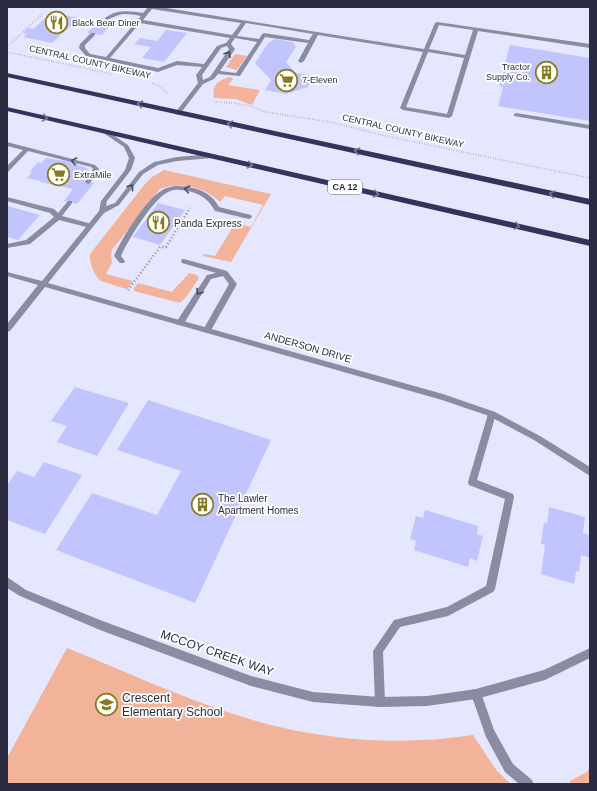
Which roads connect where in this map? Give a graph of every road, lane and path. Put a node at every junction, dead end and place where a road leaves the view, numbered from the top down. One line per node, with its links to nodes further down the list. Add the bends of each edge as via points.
1 (151, 7): 3 (street); 6 (street)
2 (42, 14): 15 (path)
3 (144, 15): 4 (street, via 123,12); 5 (street)
4 (107, 19)
5 (139, 21): 10 (street); 19 (street)
6 (244, 22): 8 (street); 10 (street)
7 (476, 29): 14 (street); 16 (street, via 437,23); 18 (street)
8 (316, 33): 12 (street); 16 (street)
9 (93, 34): 19 (street, via 82,48 88,55)
10 (234, 37): 11 (street); 13 (street)
11 (260, 41): 12 (street, via 264,35); 22 (street, via 238,75)
12 (311, 42): 20 (street)
13 (228, 44): 21 (street, via 219,47); 22 (street, one-way to 13, via 232,49)
14 (590, 46)
15 (7, 47)
16 (426, 51): 18 (street); 18 (street, via 403,108 449,116)
17 (7, 52): 23 (path, CENTRAL COUNTY BIKEWAY)
18 (467, 57)
19 (108, 59): 21 (street, via 158,70 177,63)
20 (301, 61)
21 (205, 66): 26 (street, via 199,75)
22 (217, 72): 26 (street, via 212,78)
23 (115, 75)
24 (7, 76): 30 (highway, one-way to 24)
25 (152, 83): 27 (path, CENTRAL COUNTY BIKEWAY)
26 (201, 83): 30 (street)
27 (167, 93)
28 (214, 102): 38 (path, CENTRAL COUNTY BIKEWAY, via 239,104 266,112 330,122 390,137)
29 (7, 109): 33 (highway, CA 12, one-way to 33)
30 (178, 113): 42 (highway, one-way to 30)
31 (516, 115): 32 (street)
32 (590, 128)
33 (107, 133): 36 (highway, CA 12); 44 (street, via 126,146 132,158 128,170 104,201)
34 (7, 144): 35 (street)
35 (27, 149): 37 (street); 39 (street, one-way to 35, via 96,172 93,166)
36 (212, 156): 44 (street, one-way to 36, via 117,204 141,173 156,163 176,158); 48 (highway, CA 12, one-way to 48)
37 (7, 170)
38 (590, 178)
39 (88, 182)
40 (7, 199): 45 (street, via 52,211)
41 (70, 202): 45 (street)
42 (590, 202)
43 (190, 208): 55 (path, via 166,247 160,247)
44 (102, 212): 47 (street)
45 (58, 217): 47 (street); 49 (street, via 28,242)
46 (249, 217): 50 (street, one-way to 50, via 217,210 213,201 204,194 178,187 163,192 158,195 119,249 117,256)
47 (90, 226): 54 (street)
48 (590, 243)
49 (7, 246)
50 (122, 261)
51 (184, 261): 52 (street)
52 (226, 272): 56 (street, one-way to 56, via 209,276); 58 (street, via 233,284)
53 (7, 274): 54 (street, ANDERSON DRIVE)
54 (43, 284): 56 (street, ANDERSON DRIVE); 57 (street)
55 (128, 290)
56 (180, 323): 58 (street, ANDERSON DRIVE)
57 (7, 329)
58 (207, 330): 59 (street, ANDERSON DRIVE, via 443,397)
59 (492, 414): 60 (street, ANDERSON DRIVE, via 537,438); 64 (street, via 472,482 510,496 490,589 448,611 398,623 378,651)
60 (590, 472)
61 (7, 582): 64 (street, MCCOY CREEK WAY, via 23,593 100,625 251,681 312,697)
62 (590, 653): 63 (street, MCCOY CREEK WAY, via 544,675)
63 (476, 694): 64 (street, MCCOY CREEK WAY, via 427,701); 65 (street, via 490,733 509,768)
64 (380, 702)
65 (528, 784)

